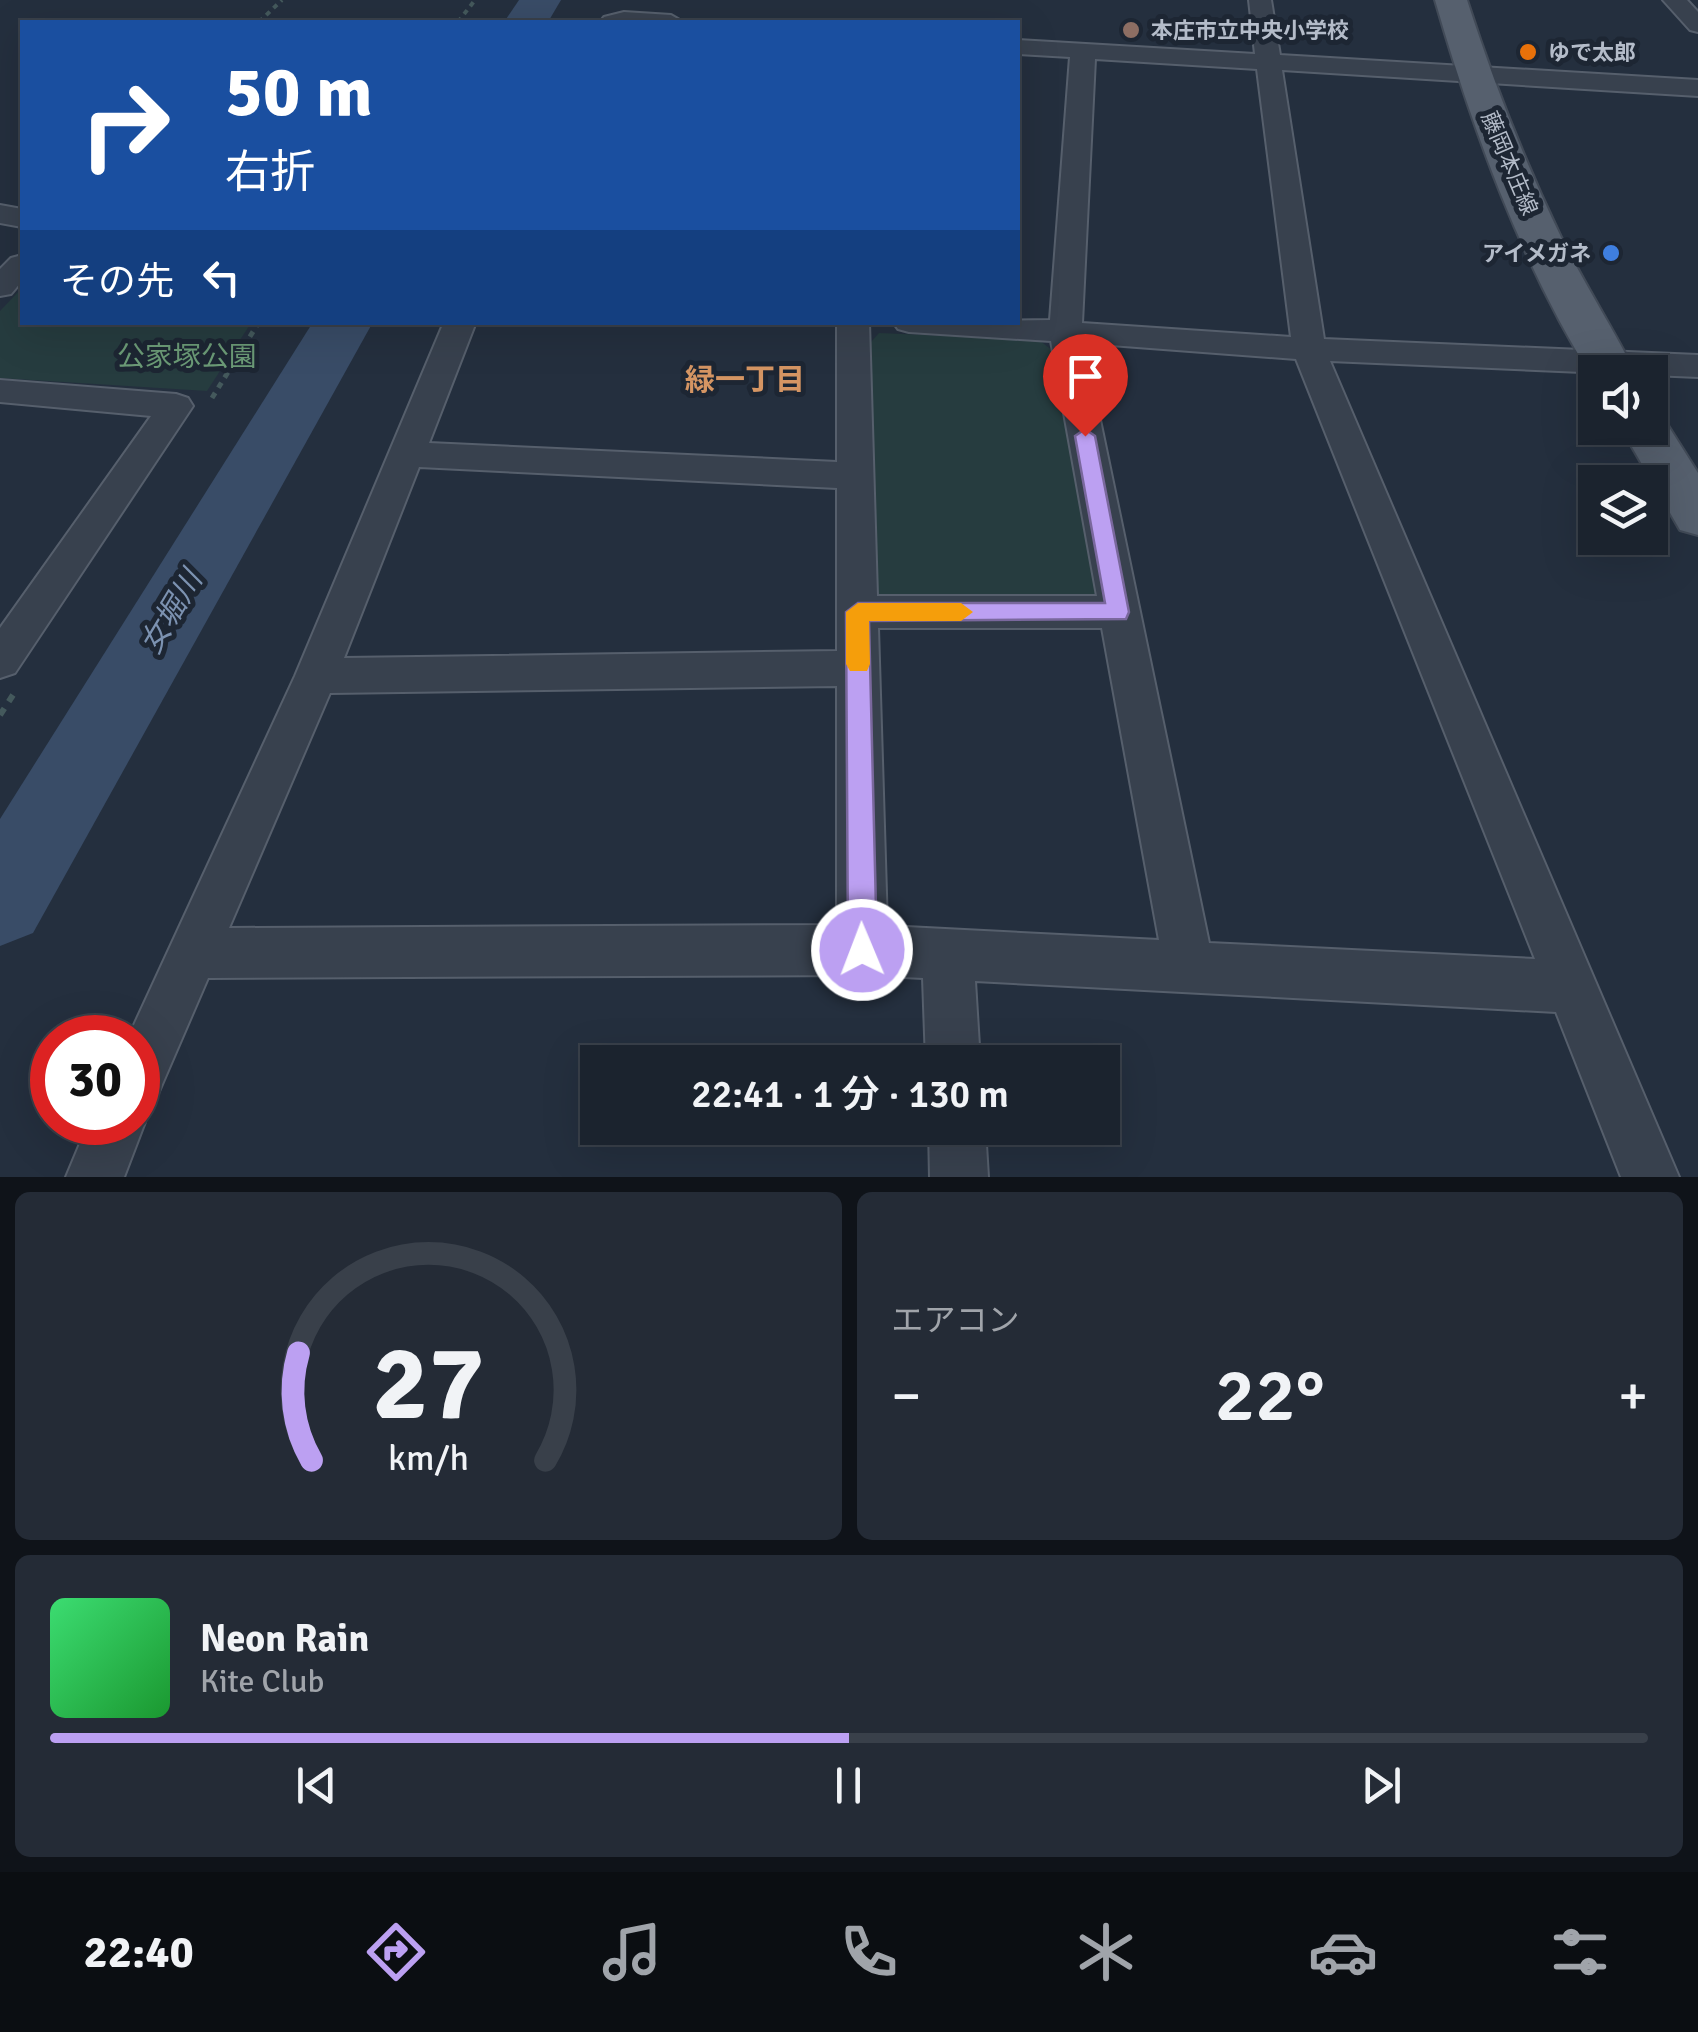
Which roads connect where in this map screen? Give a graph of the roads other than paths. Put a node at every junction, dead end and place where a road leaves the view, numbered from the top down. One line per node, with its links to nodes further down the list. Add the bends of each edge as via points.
1 (1260, 0): 7 (street)
2 (1451, 0): 8 (main road, 藤岡本庄線)
3 (1674, 0): 4 (street)
4 (1698, 26)
5 (1020, 47): 6 (street)
6 (1083, 51): 7 (street); 16 (street)
7 (1269, 62): 8 (street); 17 (street)
8 (1473, 76): 9 (street); 18 (main road, 藤岡本庄線)
9 (1690, 88): 10 (street)
10 (1698, 111)
11 (20, 266): 12 (street)
12 (0, 287)
13 (459, 325): 24 (street)
14 (853, 325): 25 (street)
15 (968, 325): 16 (street)
16 (1066, 330): 17 (street); 28 (street)
17 (1310, 350): 20 (street); 36 (street)
18 (1603, 355)
19 (1698, 366): 21 (street)
20 (1578, 367)
21 (1668, 367)
22 (0, 391): 29 (street, via 176,406)
23 (1655, 445): 26 (main road)
24 (405, 454): 25 (street); 31 (street)
25 (856, 476): 27 (street)
26 (1698, 516)
27 (858, 612): 28 (street); 30 (street)
28 (1118, 612): 35 (street)
29 (0, 661)
30 (858, 668): 31 (street); 32 (street)
31 (316, 676): 33 (street)
32 (862, 950): 33 (street); 34 (street)
33 (193, 952): 37 (street)
34 (948, 954): 35 (street); 38 (street)
35 (1189, 967): 36 (street)
36 (1572, 987): 43 (street)
37 (160, 1026)
38 (953, 1045)
39 (108, 1145): 41 (street)
40 (958, 1145): 42 (street)
41 (96, 1177)
42 (960, 1177)
43 (1650, 1177)

